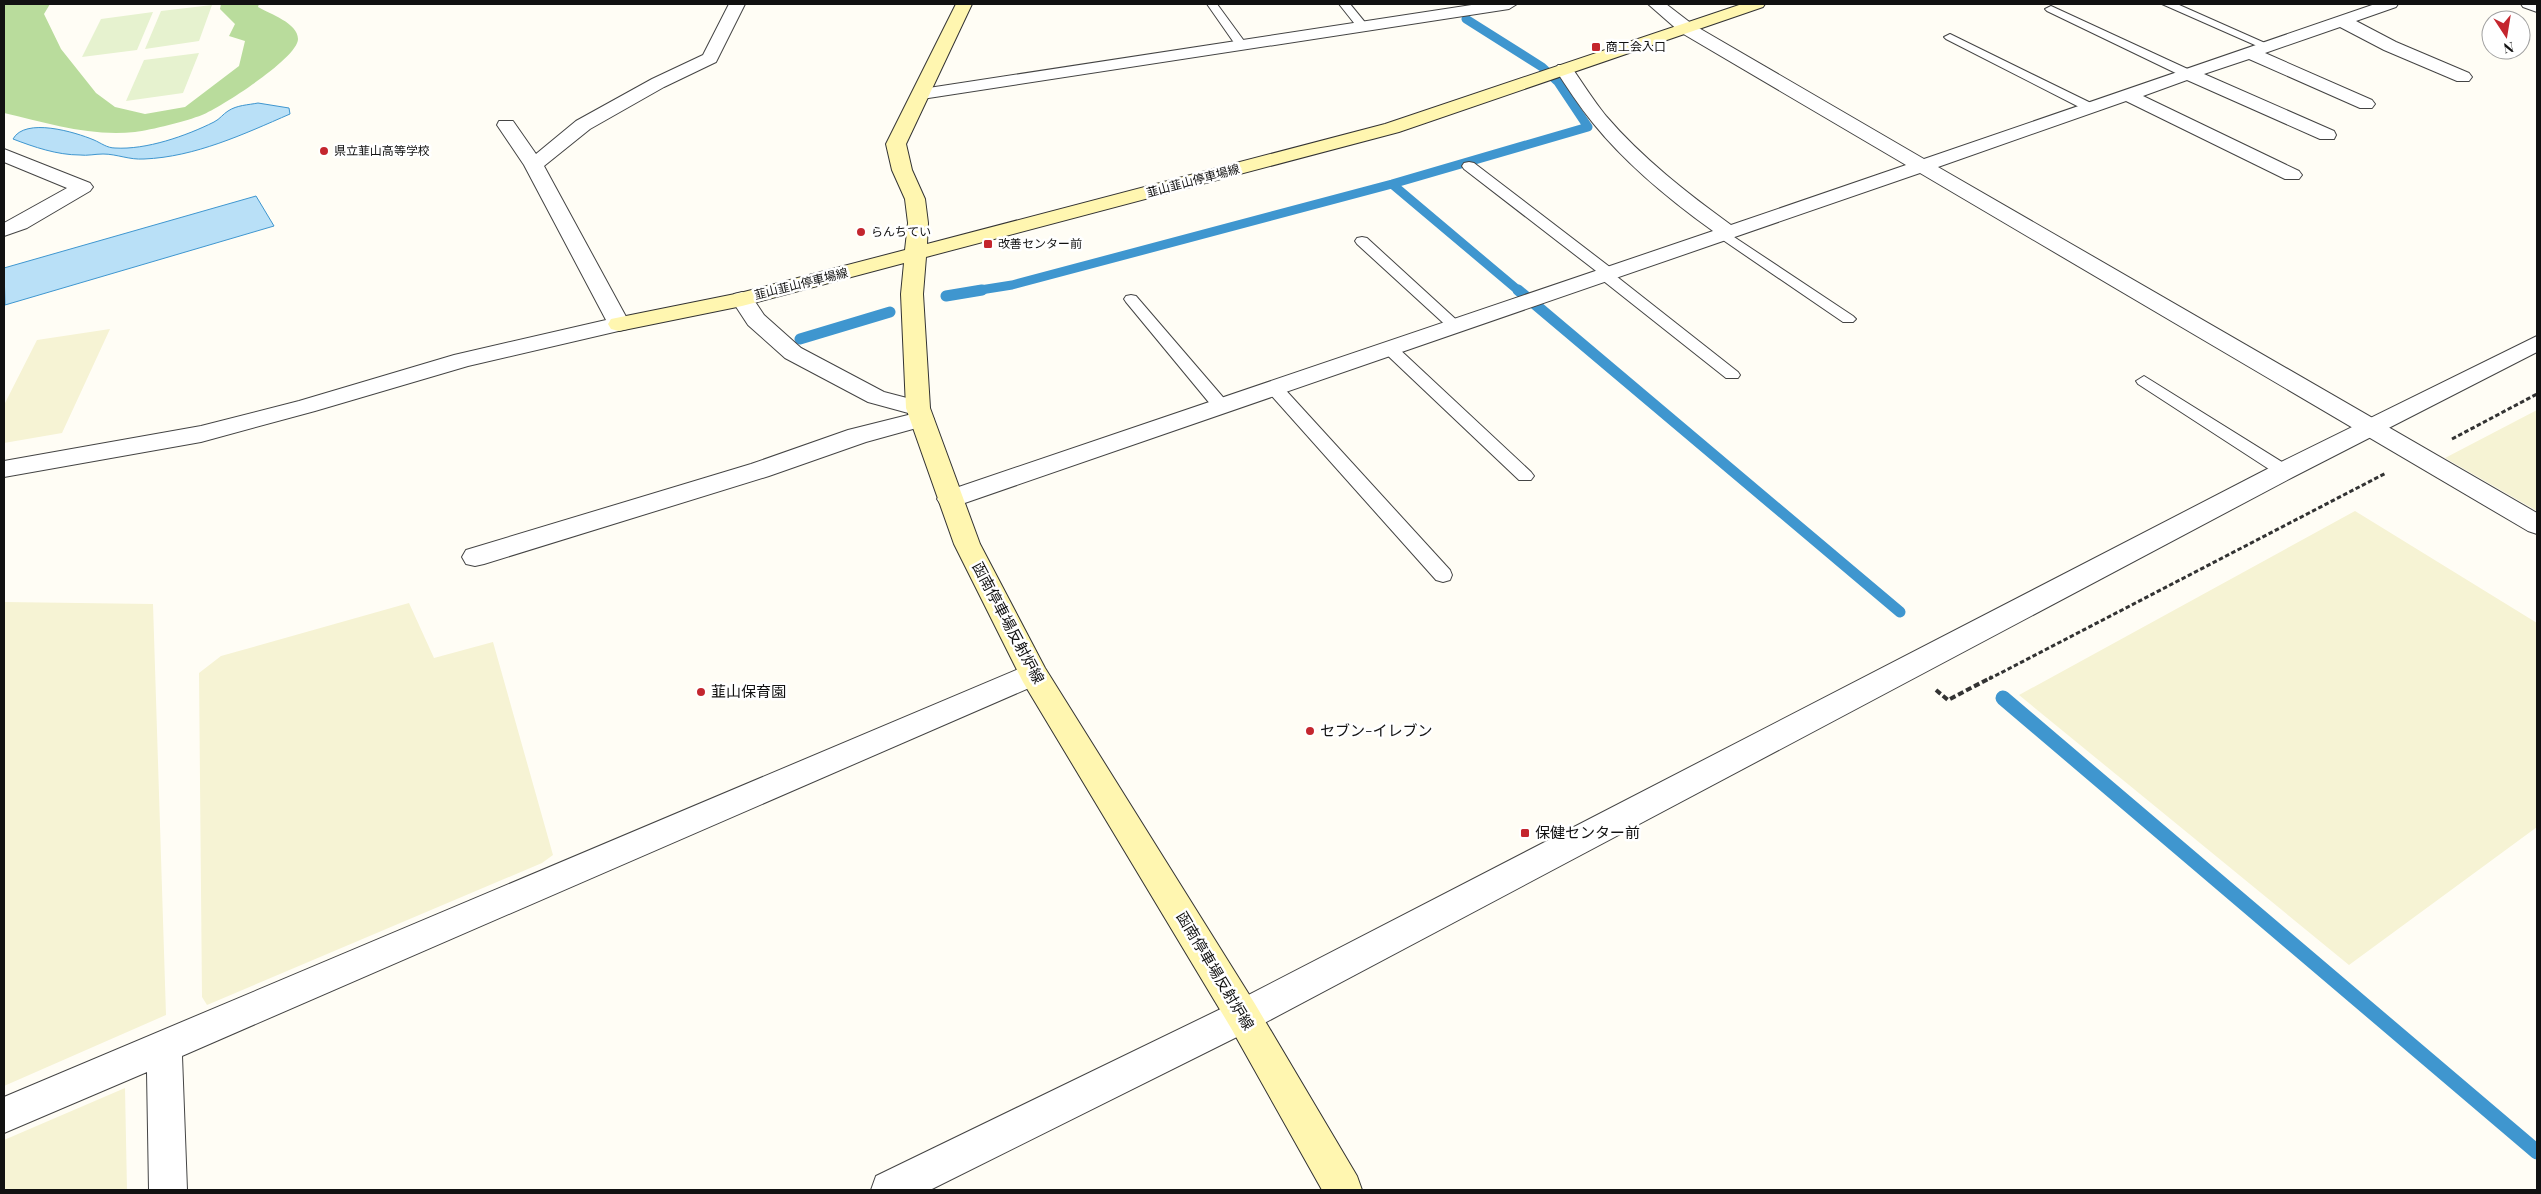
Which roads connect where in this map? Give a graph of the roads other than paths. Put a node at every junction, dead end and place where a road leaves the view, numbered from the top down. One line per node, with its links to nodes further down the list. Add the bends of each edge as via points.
1 (737, 4): 30 (street, via 710,58 583,124)
2 (964, 4): 23 (main road, 函南停車場反射炉線)
3 (1212, 4): 17 (lane)
4 (1344, 4): 14 (lane)
5 (1509, 4): 14 (street)
6 (1656, 4): 15 (street)
7 (1757, 4): 15 (main road, 韮山韮山停車場線)
8 (2168, 4): 18 (lane)
9 (2390, 4): 13 (street)
10 (2528, 4): 11 (street)
11 (2537, 7)
12 (2051, 9): 21 (lane)
13 (2342, 21): 18 (street); 22 (street, via 2390,46)
14 (1362, 26): 17 (street)
15 (1686, 28): 20 (main road, 韮山韮山停車場線); 32 (street)
16 (1950, 37): 26 (lane)
17 (1241, 45): 23 (street)
18 (2268, 47): 19 (street)
19 (2250, 53): 21 (street); 25 (street)
20 (1564, 69): 35 (street, via 1588,106 1631,154); 37 (main road, 韮山韮山停車場線, via 1392,128)
21 (2188, 74): 24 (street); 28 (street)
22 (2463, 77)
23 (922, 94): 37 (main road, 函南停車場反射炉線, via 903,125 896,144 902,170 915,199 918,223)
24 (2127, 95): 26 (street); 33 (street)
25 (2366, 104)
26 (2091, 108): 32 (street)
27 (506, 125): 30 (street)
28 (2327, 135)
29 (4, 155): 34 (street, via 83,187)
30 (534, 165): 42 (street)
31 (1469, 166): 38 (lane)
32 (1922, 166): 35 (street); 51 (street)
33 (2292, 175)
34 (4, 230)
35 (1727, 234): 38 (street); 41 (lane)
36 (1362, 240): 43 (lane)
37 (916, 255): 39 (main road, 韮山韮山停車場線); 50 (main road, 函南停車場反射炉線, via 912,294)
38 (1608, 275): 43 (street); 46 (lane)
39 (742, 299): 42 (main road, 韮山韮山停車場線); 50 (street, via 756,320 793,353 876,397)
40 (1131, 299): 49 (lane)
41 (1848, 319)
42 (619, 324): 52 (street, via 462,360 201,434)
43 (1456, 327): 45 (street)
44 (2537, 343): 51 (street)
45 (1391, 350): 48 (street); 54 (lane)
46 (1732, 375)
47 (2144, 381): 53 (lane)
48 (1275, 389): 49 (street); 58 (lane)
49 (1222, 407): 55 (street)
50 (920, 414): 55 (main road, 函南停車場反射炉線); 57 (street, via 760,470)
51 (2368, 427): 53 (street); 56 (street)
52 (4, 469)
53 (2284, 471): 60 (street)
54 (1525, 476)
55 (950, 499): 59 (main road, 函南停車場反射炉線, via 967,544)
56 (2537, 525)
57 (475, 557)
58 (1443, 575)
59 (1033, 674): 60 (main road, 函南停車場反射炉線); 61 (street)
60 (1242, 1016): 64 (street); 65 (main road, 函南停車場反射炉線)
61 (164, 1047): 62 (street); 63 (street)
62 (4, 1115)
63 (168, 1190)
64 (890, 1190)
65 (1343, 1190)

